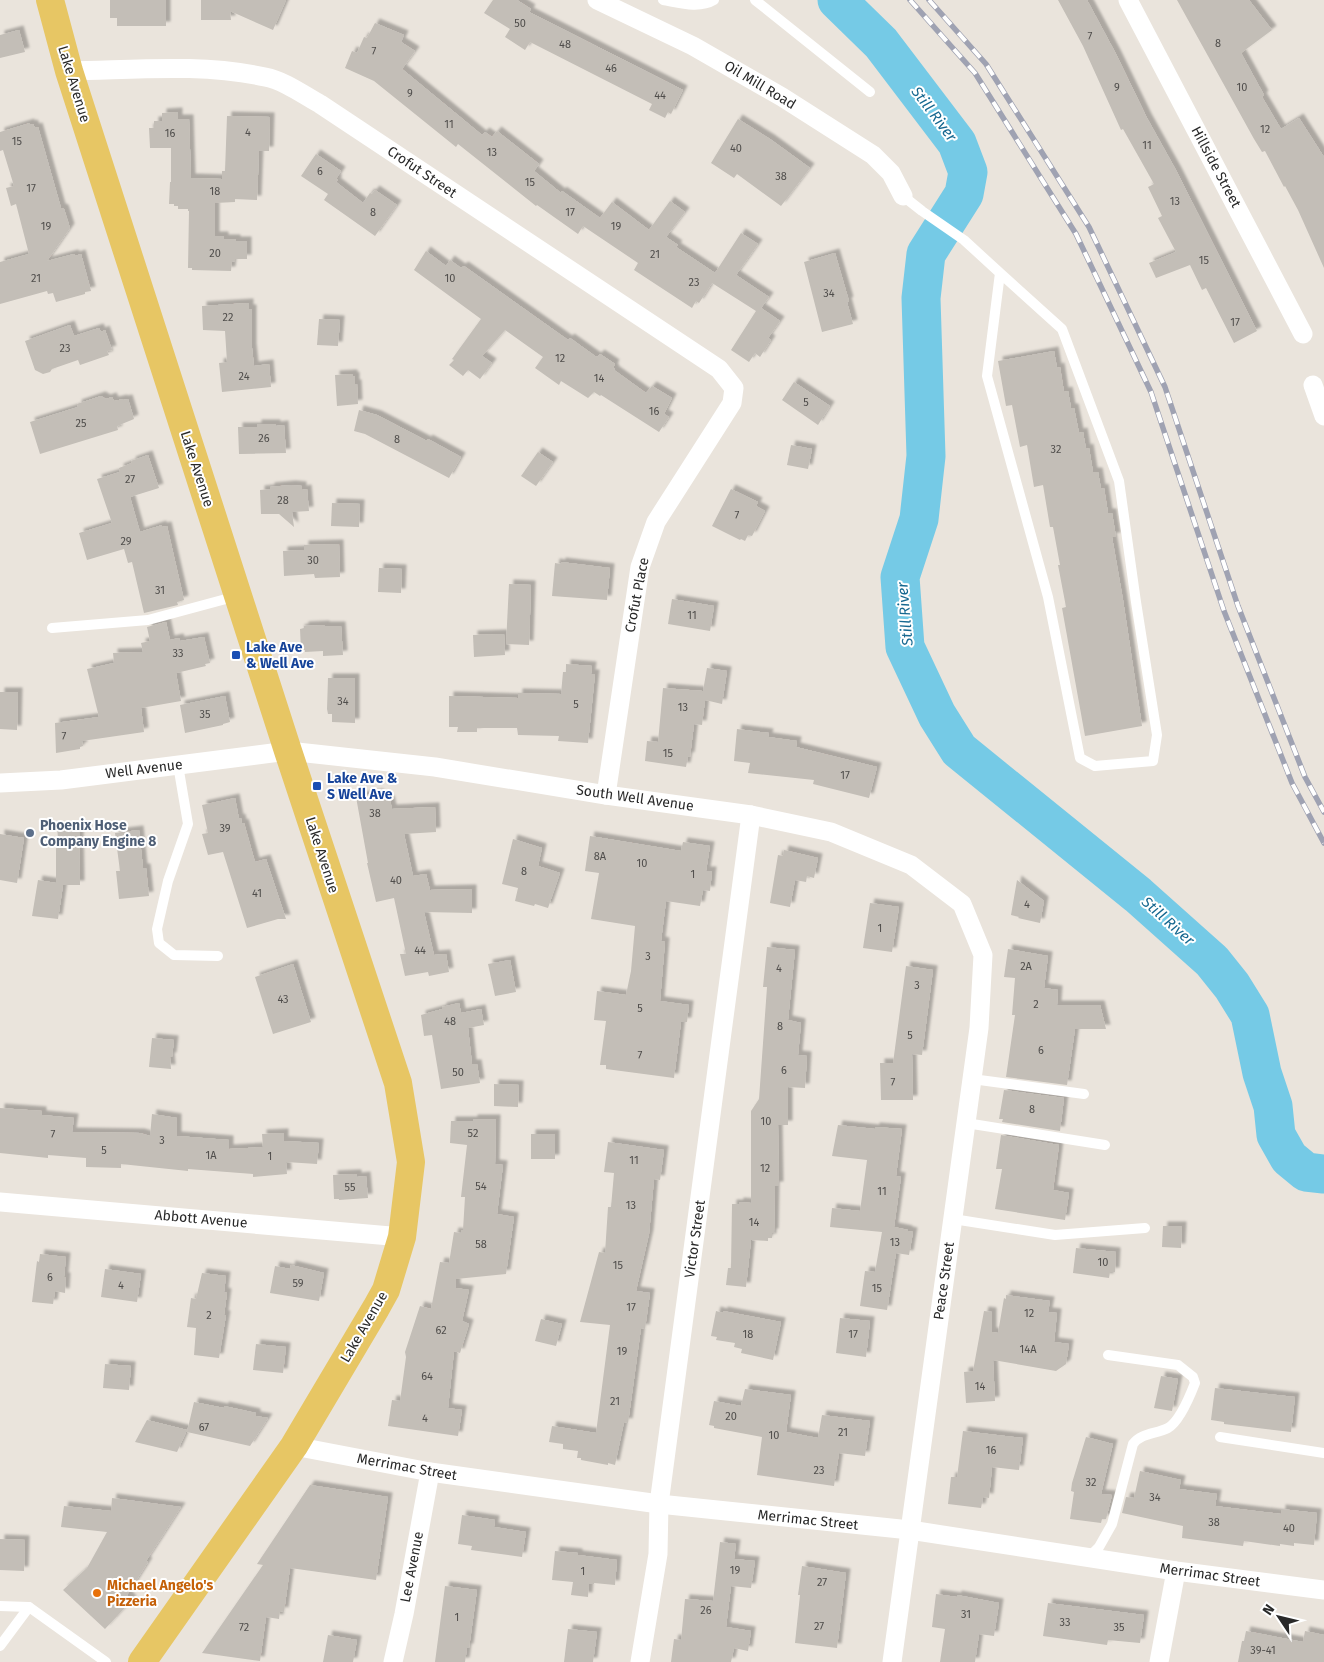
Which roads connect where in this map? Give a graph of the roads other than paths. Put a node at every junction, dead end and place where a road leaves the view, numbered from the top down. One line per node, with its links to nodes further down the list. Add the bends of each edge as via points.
1 (50, 0): 7 (main road, Lake Avenue)
2 (663, 0): 3 (lane, via 694,5)
3 (714, 0)
4 (755, 0): 8 (lane)
5 (1128, 0): 11 (street, Hillside Street)
6 (603, 1): 9 (street, Oil Mill Road, via 693,46 873,155 891,173)
7 (69, 71): 13 (street, Crofut Street, via 205,68 266,77 285,84 719,369); 15 (main road, Lake Avenue)
8 (870, 92)
9 (903, 196): 10 (lane, via 964,240)
10 (1000, 273): 10 (lane, via 987,376 1048,597 1080,758 1095,766 1153,761 1157,735 1119,481 1062,329)
11 (1303, 334)
12 (1313, 385): 14 (street)
13 (734, 388): 20 (street, Crofut Place, via 732,403 656,522 640,568)
14 (1324, 416)
15 (238, 596): 16 (lane, via 148,620); 17 (main road, Lake Avenue)
16 (52, 628)
17 (288, 751): 18 (street, Well Avenue); 20 (street, South Well Avenue, via 435,768); 31 (main road, Lake Avenue, via 398,1083 411,1162)
18 (178, 765): 19 (street, Well Avenue, via 61,780); 23 (lane, via 188,824 168,881 157,929 159,943 174,954)
19 (0, 783)
20 (606, 795): 21 (street, South Well Avenue)
21 (751, 815): 22 (street, South Well Avenue, via 831,832 911,865); 37 (street, Victor Street)
22 (962, 904): 24 (street, Peace Street, via 983,954 979,1028)
23 (218, 956)
24 (972, 1079): 25 (lane); 26 (street, Peace Street)
25 (1084, 1094)
26 (966, 1123): 27 (lane); 29 (street, Peace Street)
27 (1105, 1145)
28 (0, 1202): 31 (street, Abbott Avenue)
29 (953, 1220): 30 (lane, via 1055,1235); 38 (street, Peace Street)
30 (1145, 1228)
31 (402, 1237): 34 (main road, Lake Avenue, via 386,1290)
32 (1108, 1355): 39 (lane, via 1178,1365 1193,1377 1195,1383 1170,1427 1143,1435 1133,1444 1112,1524 1099,1547)
33 (1220, 1437): 35 (lane)
34 (294, 1446): 36 (street, Merrimac Street); 46 (main road, Lake Avenue)
35 (1324, 1453)
36 (430, 1472): 37 (street, Merrimac Street); 47 (street, Lee Avenue)
37 (659, 1504): 38 (street, Merrimac Street); 48 (street, Victor Street, via 658,1554)
38 (910, 1530): 39 (street, Merrimac Street); 49 (street, Peace Street)
39 (1088, 1558): 40 (street, Merrimac Street)
40 (1176, 1571): 41 (street, Merrimac Street); 50 (street)
41 (1324, 1590)
42 (0, 1606): 43 (lane)
43 (29, 1607): 44 (lane); 45 (lane)
44 (0, 1646)
45 (106, 1662)
46 (142, 1662)
47 (393, 1662)
48 (640, 1662)
49 (892, 1662)
50 (1160, 1662)

